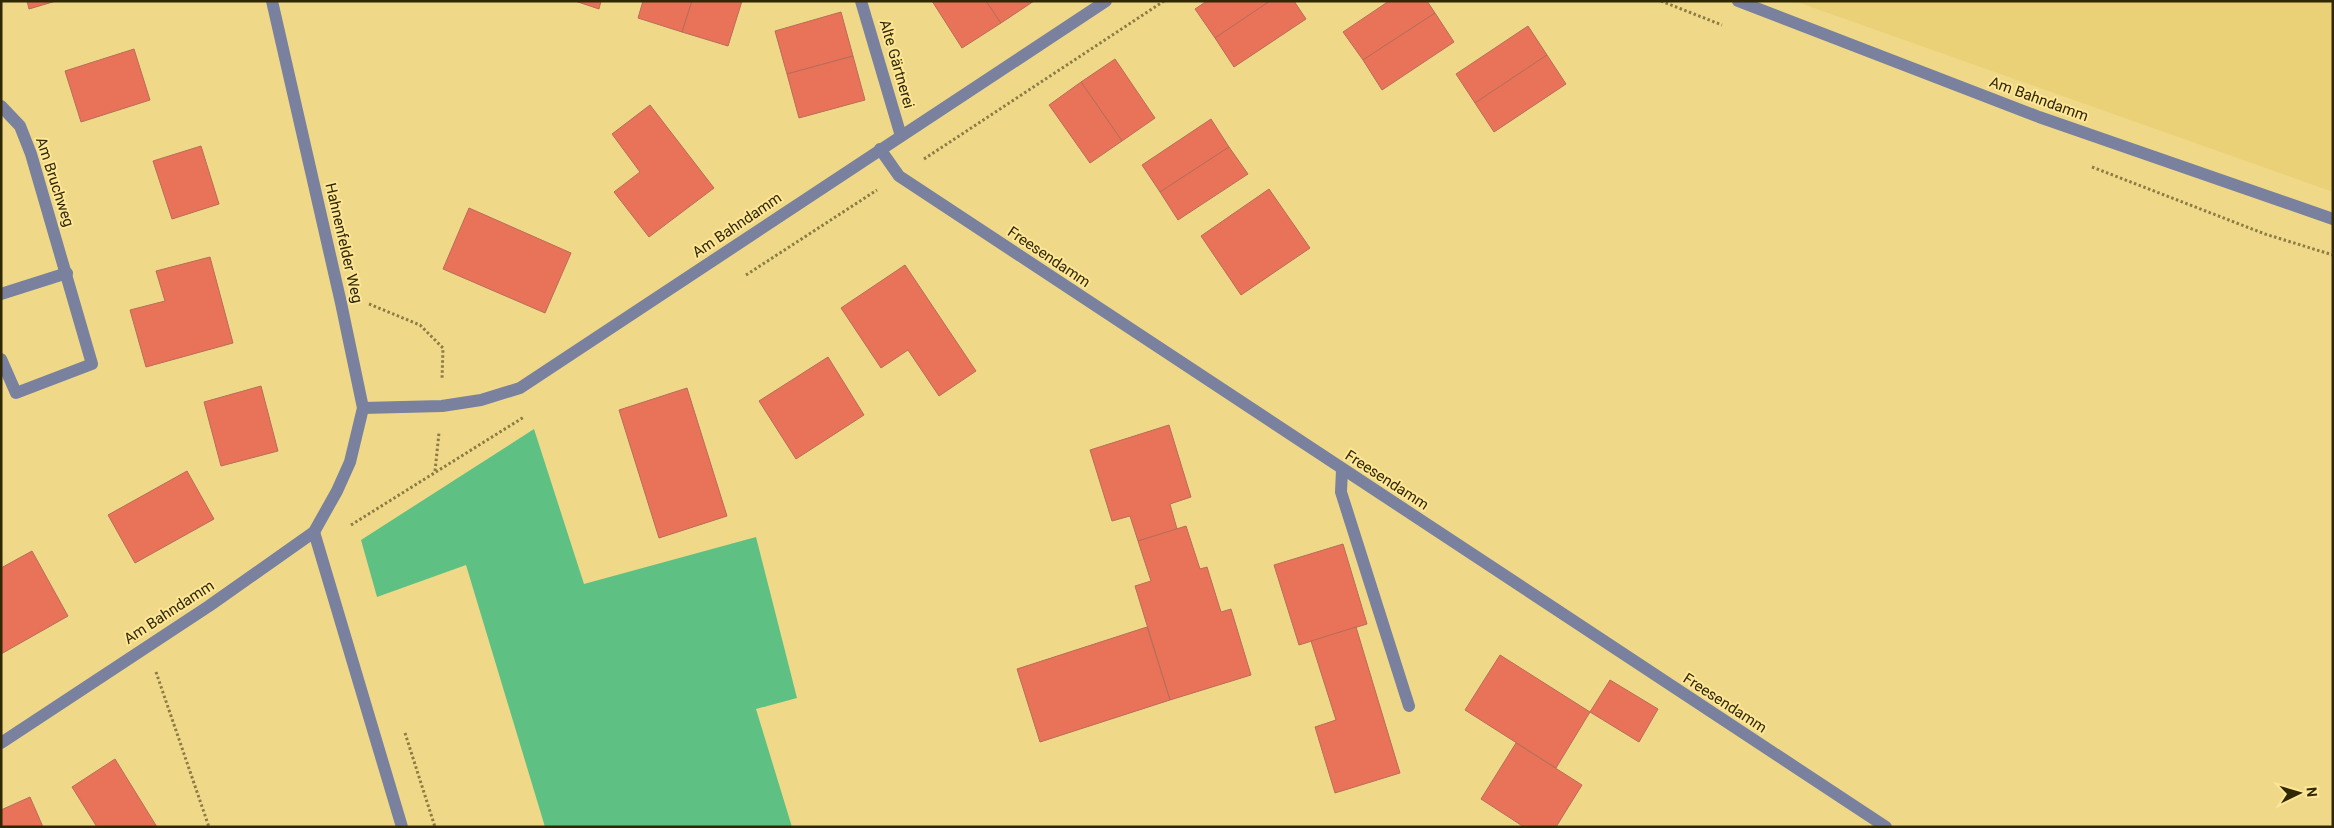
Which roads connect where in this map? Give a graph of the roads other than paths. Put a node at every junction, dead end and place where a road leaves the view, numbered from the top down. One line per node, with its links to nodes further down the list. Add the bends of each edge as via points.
1 (272, 1): 12 (street, Hahnenfelder Weg)
2 (861, 1): 6 (street, Alte Gärtnerei)
3 (1106, 1): 6 (street, Am Bahndamm)
4 (1738, 1): 8 (street, Am Bahndamm, via 2039,117)
5 (1, 106): 9 (street, Am Bruchweg, via 20,126)
6 (901, 136): 7 (street, Am Bahndamm)
7 (880, 149): 12 (street, Am Bahndamm, via 520,388 482,400 442,406); 13 (street, Freesendamm, via 899,176)
8 (2333, 219)
9 (67, 273): 10 (street); 11 (street, Am Bruchweg, via 92,364 16,393)
10 (1, 294)
11 (1, 359)
12 (363, 408): 14 (street, Hahnenfelder Weg, via 350,462)
13 (1342, 470): 16 (street, via 1341,492); 19 (street, Freesendamm)
14 (337, 491): 15 (street, Am Bahndamm)
15 (314, 532): 17 (street, Am Bahndamm, via 209,606); 18 (street)
16 (1409, 706)
17 (1, 743)
18 (402, 827)
19 (1886, 827)

